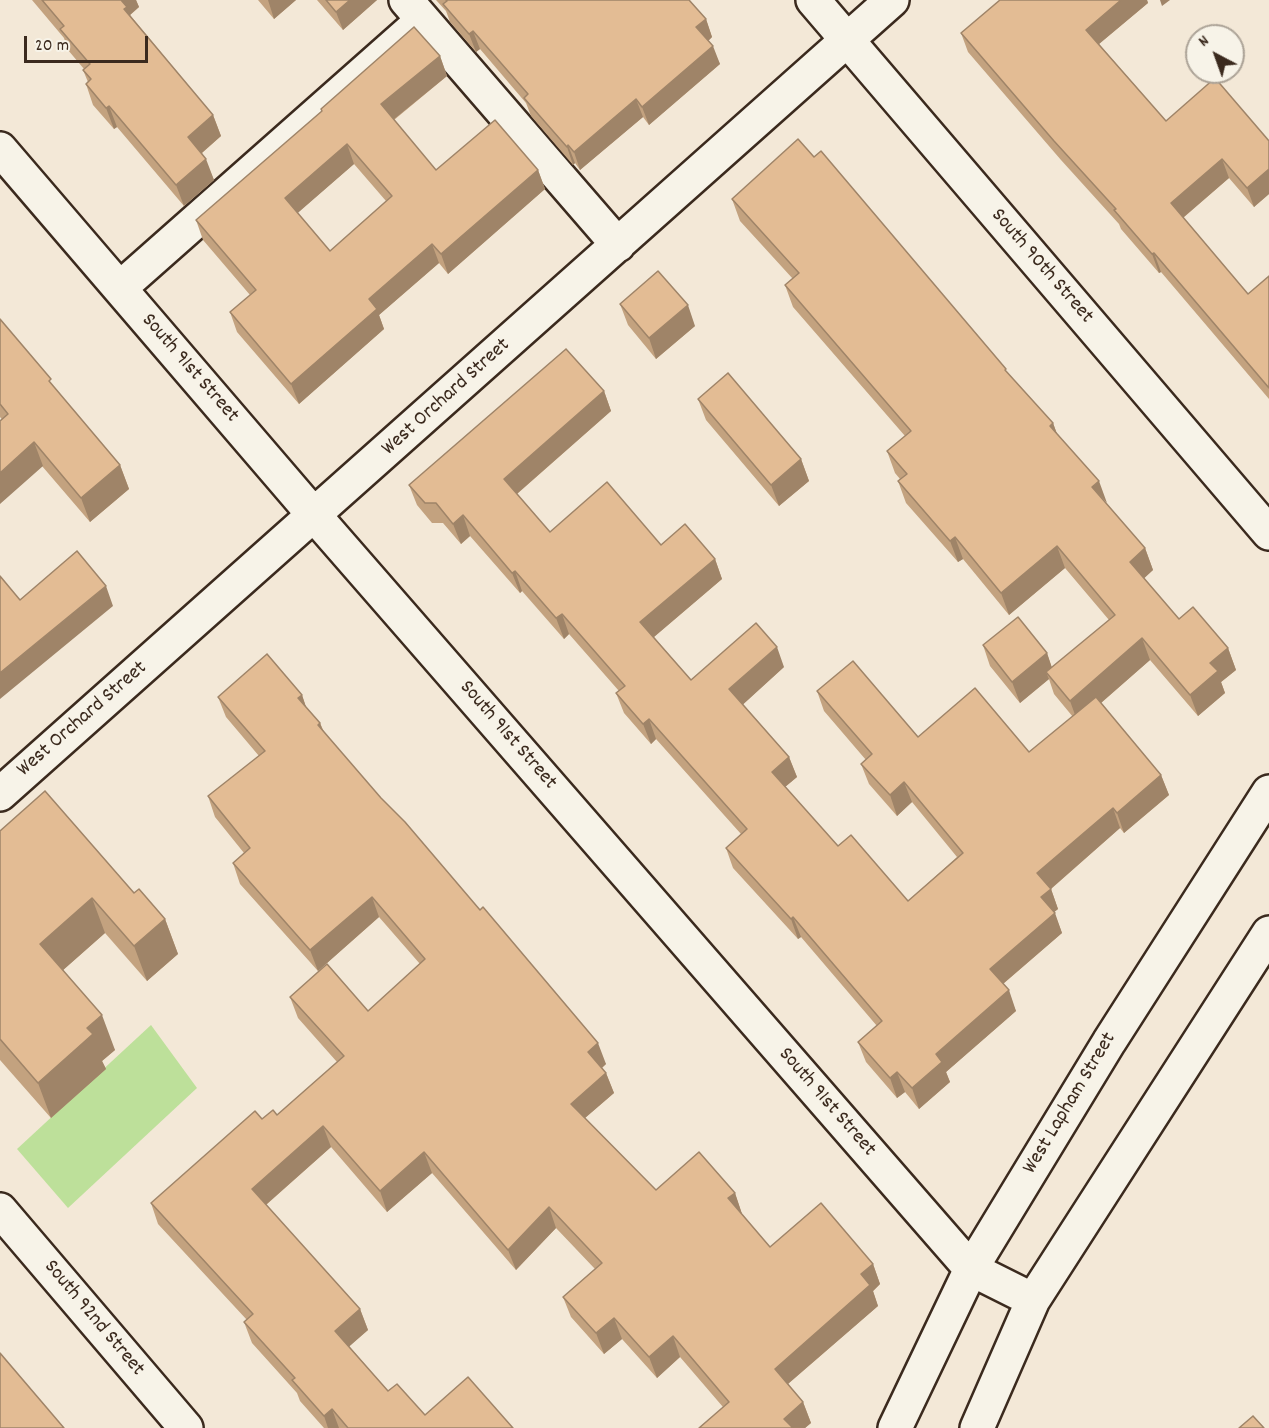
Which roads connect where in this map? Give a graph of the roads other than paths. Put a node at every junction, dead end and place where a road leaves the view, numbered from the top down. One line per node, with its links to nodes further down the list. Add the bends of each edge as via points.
1 (813, 0): 4 (street, South 90th Street)
2 (892, 0): 4 (street, West Orchard Street)
3 (415, 10): 6 (street); 7 (street)
4 (847, 40): 6 (street, West Orchard Street); 9 (street, South 90th Street)
5 (0, 149): 7 (street, South 91st Street)
6 (618, 245): 8 (street, West Orchard Street)
7 (120, 288): 8 (street, South 91st Street)
8 (314, 515): 11 (street, West Orchard Street); 14 (street, South 91st Street)
9 (1269, 533)
10 (1269, 792): 14 (street, West Lapham Street, via 1109,1042)
11 (0, 794)
12 (1269, 933): 15 (street)
13 (0, 1210): 16 (street, South 92nd Street)
14 (971, 1269): 15 (street, South 91st Street); 17 (street, West Lapham Street)
15 (1033, 1300): 18 (street)
16 (186, 1428)
17 (895, 1428)
18 (977, 1428)

